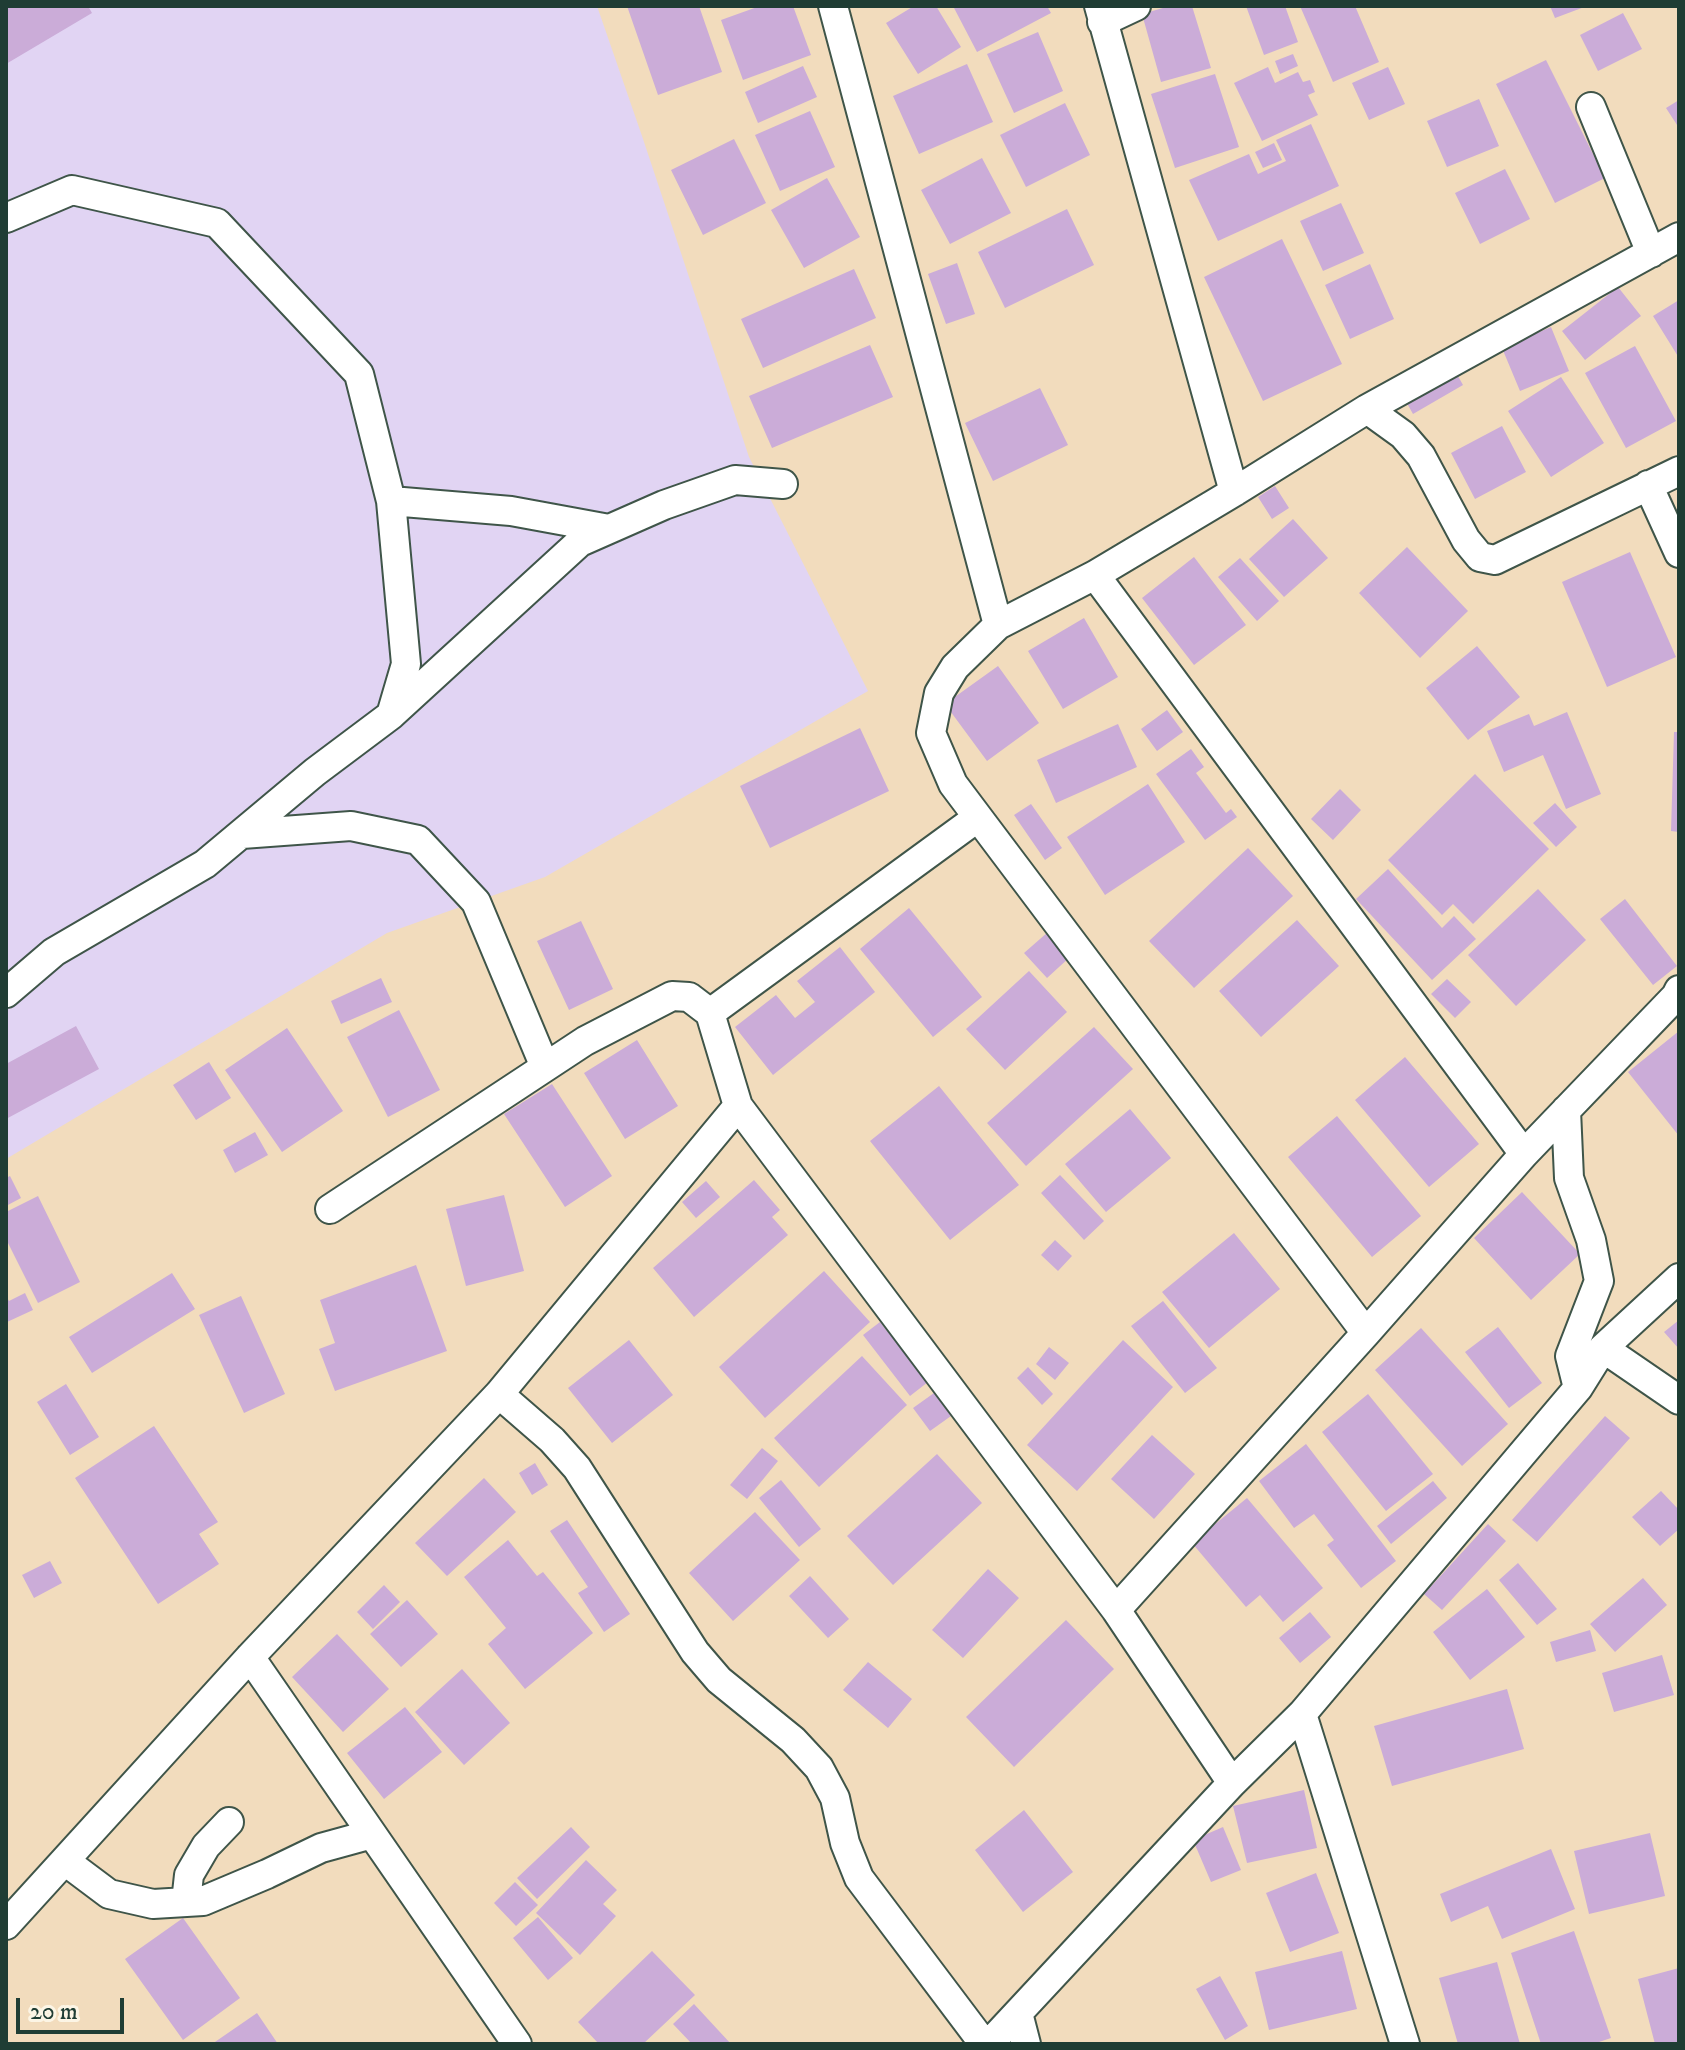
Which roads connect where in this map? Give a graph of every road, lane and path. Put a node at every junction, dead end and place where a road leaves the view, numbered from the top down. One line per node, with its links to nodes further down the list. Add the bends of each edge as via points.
1 (833, 6): 17 (street)
2 (1136, 6): 3 (street)
3 (1100, 14): 12 (street)
4 (1591, 107): 7 (street)
5 (6, 218): 13 (street, via 72,190 217,223 359,374)
6 (1679, 237): 7 (street)
7 (1651, 253): 8 (street)
8 (1367, 409): 11 (street, via 1403,435 1421,456 1480,557 1495,560); 12 (street)
9 (1679, 471): 11 (street)
10 (783, 484): 14 (street, via 735,480)
11 (1648, 485): 15 (street)
12 (1234, 492): 16 (street)
13 (391, 501): 14 (street, via 511,511); 18 (street, via 406,664)
14 (609, 529): 18 (street, via 580,542)
15 (1679, 553)
16 (1095, 575): 17 (street); 27 (street)
17 (998, 625): 19 (street, via 955,667 939,693 931,733 953,784)
18 (391, 715): 20 (street)
19 (977, 818): 23 (street); 30 (street)
20 (242, 834): 22 (street, via 205,864 54,952); 24 (street, via 351,826 418,840 476,902)
21 (1679, 990): 26 (street)
22 (6, 993)
23 (710, 1013): 24 (street, via 689,997 672,996); 25 (street)
24 (545, 1067): 28 (street)
25 (738, 1106): 33 (street); 35 (street)
26 (1566, 1110): 27 (street); 32 (street, via 1569,1178 1599,1281 1570,1356)
27 (1524, 1154): 30 (street)
28 (330, 1209)
29 (1679, 1278): 31 (street)
30 (1366, 1333): 35 (street)
31 (1603, 1348): 32 (street); 34 (street)
32 (1578, 1388): 37 (street)
33 (499, 1394): 36 (street); 46 (street, via 577,1468 703,1662 819,1768 835,1798 859,1878)
34 (1679, 1400)
35 (1116, 1610): 38 (street)
36 (250, 1657): 40 (street); 41 (street)
37 (1302, 1714): 38 (street); 48 (street)
38 (1232, 1783): 44 (street)
39 (229, 1822): 42 (street, via 189,1875)
40 (372, 1834): 42 (street, via 321,1848 203,1901); 45 (street)
41 (65, 1861): 42 (street, via 109,1894 153,1904); 43 (street)
42 (186, 1902)
43 (6, 1925)
44 (1018, 2013): 46 (street); 47 (street)
45 (517, 2044)
46 (986, 2044)
47 (1026, 2044)
48 (1405, 2044)

